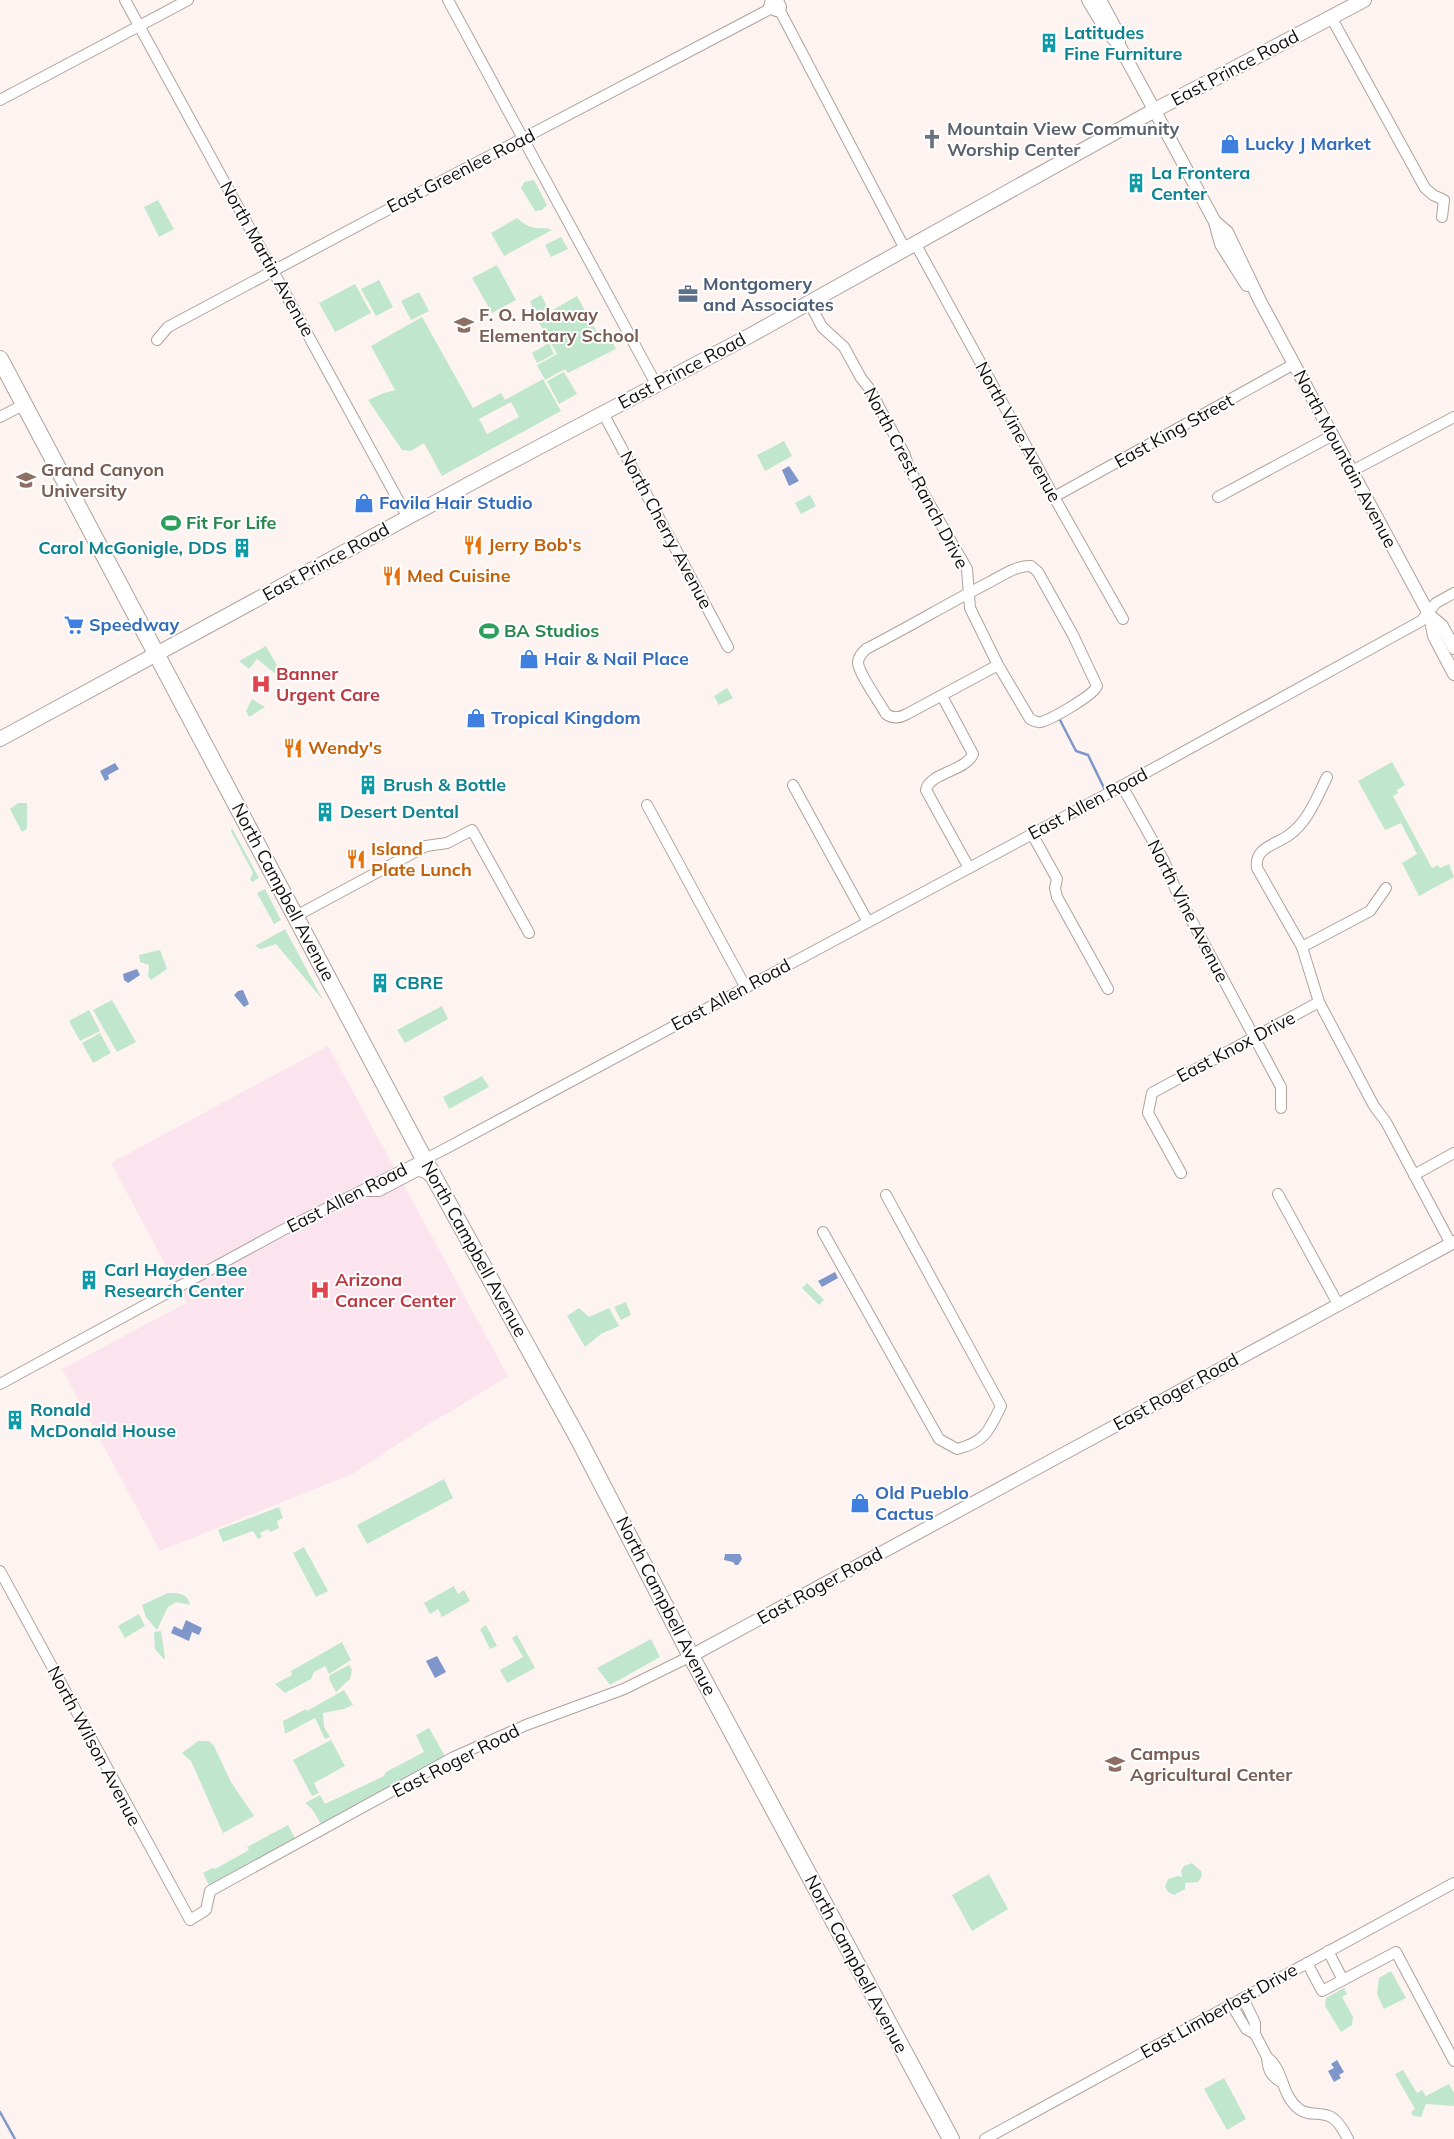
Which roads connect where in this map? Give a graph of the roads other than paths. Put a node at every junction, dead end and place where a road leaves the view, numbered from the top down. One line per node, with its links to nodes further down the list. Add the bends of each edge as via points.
1 (125, 0): 10 (street, North Martin Avenue)
2 (188, 0): 10 (street)
3 (448, 0): 14 (street)
4 (1088, 0): 11 (street, North Mountain Avenue, via 1106,30)
5 (1100, 0): 11 (street, North Mountain Avenue, via 1119,35)
6 (1364, 0): 8 (main road, East Prince Road)
7 (777, 3): 14 (street, East Greenlee Road); 17 (street, North Vine Avenue)
8 (1345, 4): 9 (main road, East Prince Road)
9 (1331, 17): 13 (main road, East Prince Road); 15 (street, via 1426,188 1433,195)
10 (139, 27): 12 (street); 18 (street, North Martin Avenue)
11 (1120, 45): 13 (street, North Mountain Avenue)
12 (0, 100)
13 (1155, 110): 17 (main road, East Prince Road); 22 (street, North Mountain Avenue, via 1215,222 1222,244 1260,301)
14 (524, 139): 18 (street, East Greenlee Road); 23 (street)
15 (1449, 200): 16 (street)
16 (1442, 217)
17 (910, 246): 19 (main road, East Prince Road); 31 (street, North Vine Avenue)
18 (274, 271): 20 (street, East Greenlee Road, via 168,327); 32 (street, North Martin Avenue)
19 (809, 302): 23 (main road, East Prince Road); 33 (street, North Crest Ranch Drive, via 822,327 844,347 869,388 910,470 966,569)
20 (157, 340)
21 (0, 359): 24 (main road, North Campbell Avenue)
22 (1294, 364): 28 (street, North Mountain Avenue); 31 (street, East King Street)
23 (656, 384): 25 (main road, East Prince Road)
24 (25, 404): 27 (street); 39 (main road, North Campbell Avenue)
25 (603, 412): 32 (main road, East Prince Road); 37 (street, North Cherry Avenue)
26 (1454, 417): 29 (street)
27 (0, 418)
28 (1332, 435): 29 (street, North Mountain Avenue); 30 (street)
29 (1352, 471): 35 (street, North Mountain Avenue)
30 (1218, 497)
31 (1054, 498): 36 (street, North Vine Avenue)
32 (408, 518): 39 (main road, East Prince Road)
33 (969, 592): 40 (street, North Crest Ranch Drive, via 970,608); 40 (street, North Crest Ranch Drive, via 1025,565 1035,568 1097,686 1091,695 1045,720 1035,722 1025,713); 42 (street, via 866,649 860,656 858,664 890,717 904,716)
34 (1454, 593): 35 (street, East Allen Road, via 1436,603)
35 (1429, 614): 38 (street, North Mountain Avenue, via 1442,626); 41 (street, North Mountain Avenue, via 1434,636); 46 (street, East Allen Road)
36 (1123, 619)
37 (728, 647)
38 (1454, 648)
39 (157, 654): 43 (main road, East Prince Road); 51 (main road, North Campbell Avenue)
40 (998, 665): 42 (street)
41 (1454, 674)
42 (942, 696): 49 (street, via 973,754 967,762 930,782 926,790)
43 (0, 739)
44 (1327, 777): 54 (street, via 1310,812 1299,826 1260,853 1256,860 1257,868)
45 (793, 784): 52 (street)
46 (1122, 786): 48 (street, East Allen Road); 58 (street, North Vine Avenue)
47 (647, 804): 55 (street)
48 (1032, 834): 49 (street, East Allen Road); 56 (street, via 1057,878 1057,897)
49 (969, 868): 52 (street, East Allen Road)
50 (1386, 888): 54 (street, via 1370,911)
51 (296, 916): 53 (street, via 426,846 447,844 472,830); 61 (main road, North Campbell Avenue)
52 (868, 922): 55 (street, East Allen Road)
53 (529, 933)
54 (1302, 947): 57 (street)
55 (746, 988): 61 (street, East Allen Road)
56 (1108, 989)
57 (1319, 1002): 58 (street, East Knox Drive); 63 (street)
58 (1253, 1038): 59 (street, North Vine Avenue, via 1281,1087); 62 (street, East Knox Drive, via 1152,1092 1148,1113)
59 (1281, 1108)
60 (1454, 1153): 63 (street)
61 (424, 1159): 64 (main road, North Campbell Avenue); 71 (street, East Allen Road, via 281,1231)
62 (1181, 1173)
63 (1414, 1174): 69 (street)
64 (438, 1185): 65 (street, via 424,1172 417,1171 379,1191); 73 (main road, North Campbell Avenue, via 587,1454)
65 (364, 1191)
66 (1278, 1194): 70 (street)
67 (886, 1195): 68 (street, via 1000,1406 991,1428 975,1444 957,1449 939,1439)
68 (823, 1232)
69 (1452, 1243): 70 (street, East Roger Road)
70 (1338, 1304): 73 (street, East Roger Road)
71 (0, 1384)
72 (0, 1571): 75 (street, North Wilson Avenue)
73 (691, 1656): 75 (street, East Roger Road, via 624,1689 526,1725 454,1758 210,1891 206,1910); 83 (main road, North Campbell Avenue)
74 (1454, 1882): 76 (street, East Limberlost Drive)
75 (190, 1920)
76 (1328, 1952): 77 (street, East Limberlost Drive); 78 (street)
77 (1308, 1962): 78 (street, via 1322,1991); 79 (street, East Limberlost Drive)
78 (1343, 1980): 82 (street, via 1396,1952)
79 (1243, 1998): 80 (street, East Limberlost Drive); 81 (street, via 1255,2023)
80 (1231, 2004): 81 (street, via 1246,2029); 84 (street, East Limberlost Drive)
81 (1255, 2034): 85 (street, via 1267,2058 1279,2070 1290,2100 1299,2110 1329,2116 1343,2129)
82 (1454, 2061)
83 (950, 2139)
84 (985, 2139)
85 (1348, 2139)

